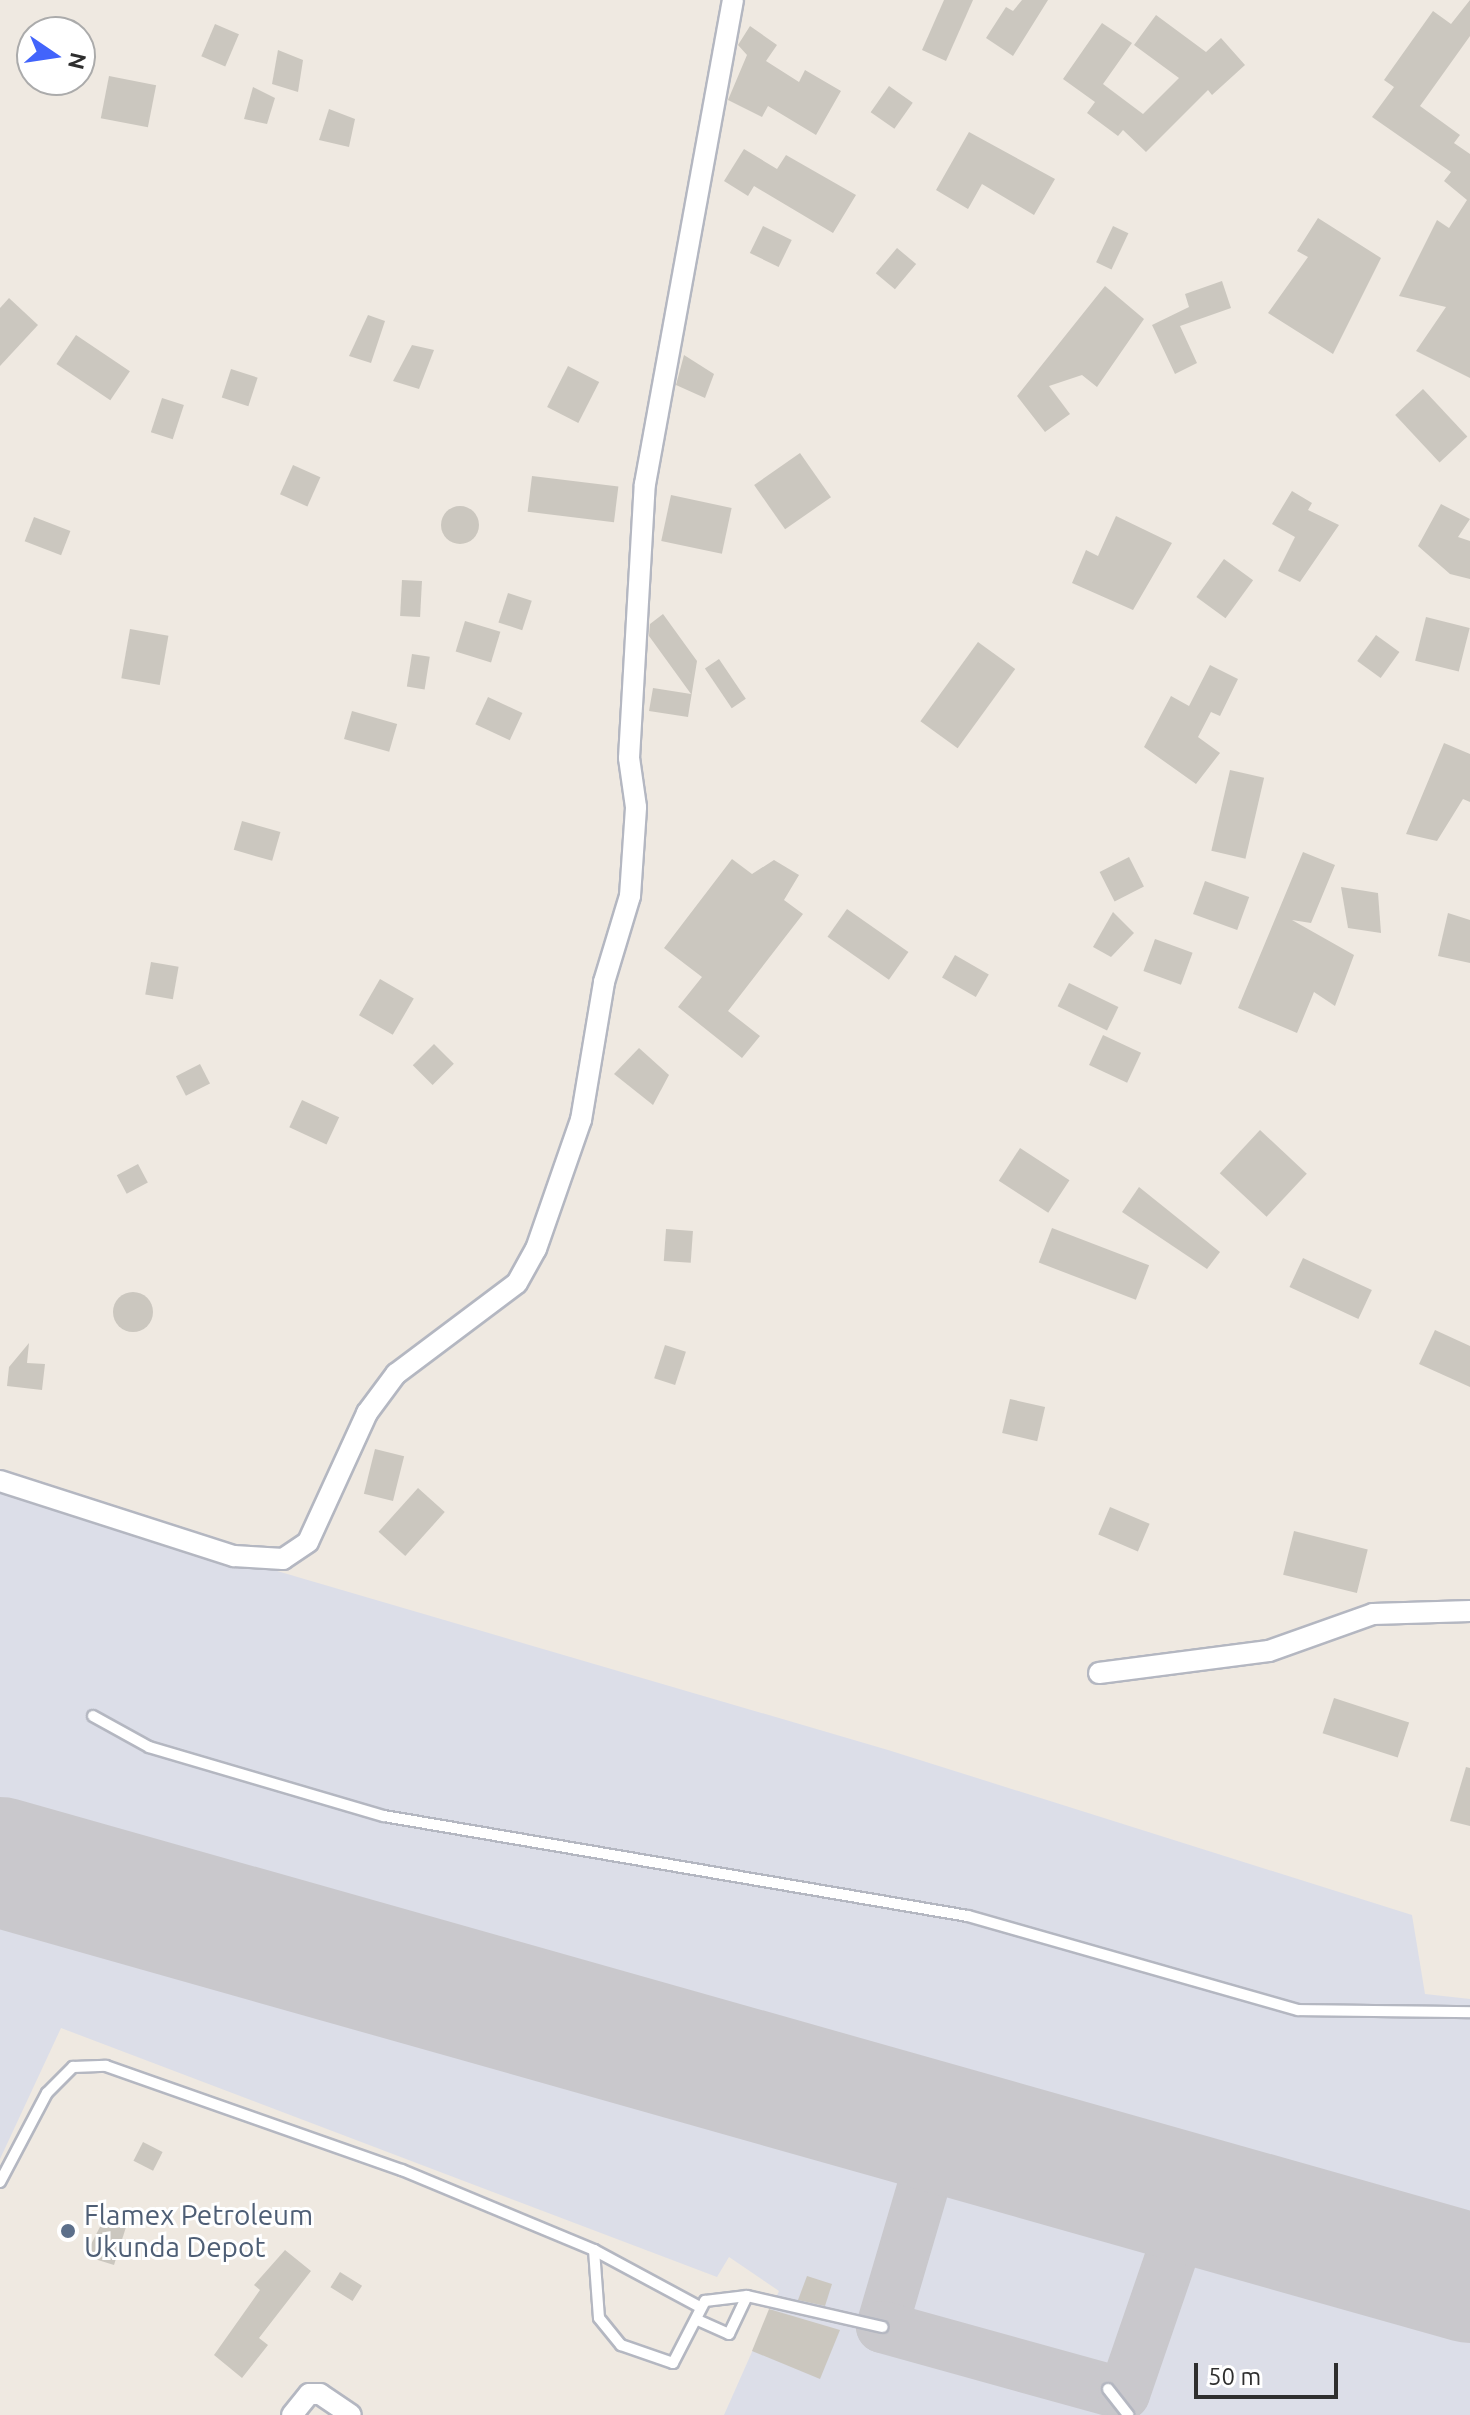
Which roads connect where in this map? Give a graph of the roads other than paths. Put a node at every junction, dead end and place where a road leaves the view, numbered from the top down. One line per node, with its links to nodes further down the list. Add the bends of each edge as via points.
1 (733, 0): 2 (street, via 645,484 629,758 637,822 630,896 604,982 581,1120 536,1249 517,1283 396,1374 367,1413 308,1542 283,1559 234,1556)
2 (0, 1481)
3 (1470, 1611): 4 (street, via 1373,1614 1269,1651)
4 (1099, 1673)
5 (93, 1716): 6 (lane, via 149,1747 384,1816 968,1916 1298,2010)
6 (1470, 2012)
7 (0, 2182): 8 (lane, via 47,2093 73,2067 89,2064 402,2170)
8 (594, 2250): 10 (lane); 11 (lane, via 599,2318 621,2345 673,2363)
9 (747, 2296): 10 (lane); 11 (lane, via 729,2334); 12 (lane)
10 (700, 2307): 11 (lane)
11 (697, 2320)
12 (882, 2327)
13 (1108, 2389): 16 (lane)
14 (292, 2415): 15 (street, via 309,2394)
15 (351, 2415)
16 (1128, 2415)

